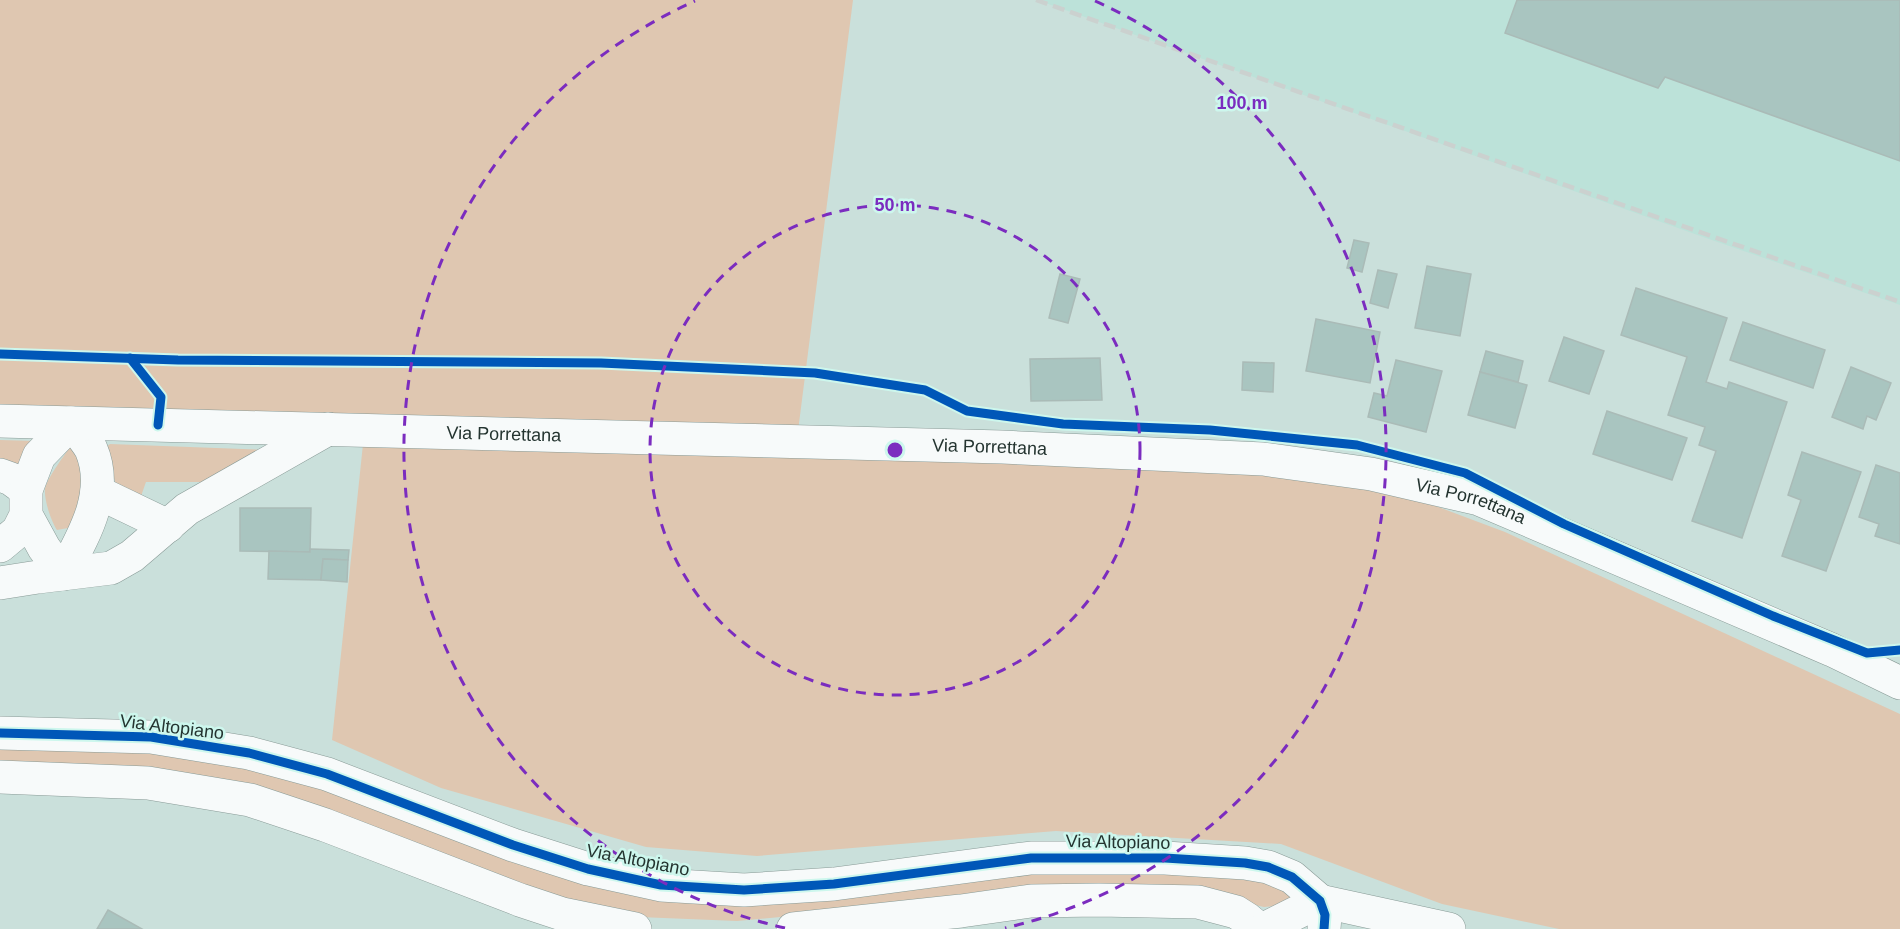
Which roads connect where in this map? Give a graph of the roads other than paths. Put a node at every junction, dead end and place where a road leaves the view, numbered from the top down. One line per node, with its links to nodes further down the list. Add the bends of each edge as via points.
1 (0, 421): 2 (street, Via Porrettana)
2 (71, 423): 3 (street, Via Porrettana); 4 (street, via 90,449); 5 (street, via 39,456)
3 (328, 429): 6 (street, via 187,509); 10 (street, Via Porrettana, via 1002,447 1263,459 1371,474 1479,499 1832,650)
4 (97, 492): 6 (street); 8 (street, via 83,538)
5 (17, 493): 7 (street, via 18,531); 8 (street, via 44,548)
6 (168, 526): 8 (street, via 111,568)
7 (0, 546)
8 (63, 574): 9 (street)
9 (0, 584)
10 (1900, 683)
11 (0, 733): 13 (street, Via Altopiano, via 151,737 249,753 327,774 513,845 588,869 661,885 744,890 834,884 1031,858 1165,858 1268,867 1292,877)
12 (0, 777): 14 (street, via 148,783 250,800 520,900 562,914)
13 (1322, 915): 17 (street); 18 (street, Via Altopiano)
14 (635, 929)
15 (793, 929): 16 (street, via 1031,901 1099,900 1198,902 1236,912)
16 (1259, 929)
17 (1264, 929)
18 (1449, 929)

